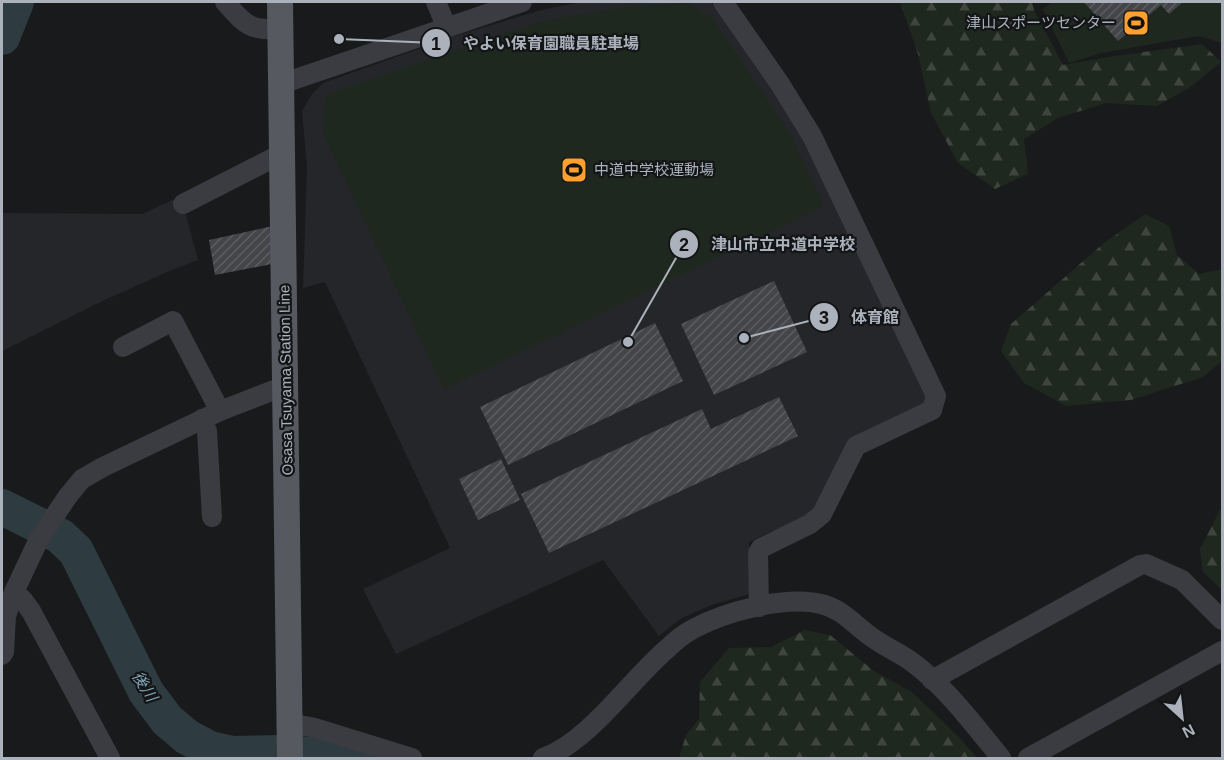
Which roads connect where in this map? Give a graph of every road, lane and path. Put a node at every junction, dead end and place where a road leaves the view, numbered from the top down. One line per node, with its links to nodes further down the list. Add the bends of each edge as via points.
1 (225, 2): 7 (street, via 246,25)
2 (280, 2): 7 (main road, Osasa Tsuyama Station Line)
3 (436, 2): 6 (street)
4 (517, 2): 6 (street)
5 (723, 2): 16 (street, via 812,136 936,396 932,410 856,446 822,514 810,525 761,548)
6 (447, 28): 8 (street)
7 (280, 29): 8 (main road, Osasa Tsuyama Station Line)
8 (281, 84): 9 (main road, Osasa Tsuyama Station Line)
9 (282, 153): 10 (street); 12 (main road, Osasa Tsuyama Station Line)
10 (183, 204)
11 (123, 347): 13 (street, via 173,321)
12 (286, 388): 13 (street); 21 (main road, Osasa Tsuyama Station Line)
13 (211, 415): 14 (street, via 207,431); 15 (street, via 82,479 39,539)
14 (212, 517)
15 (14, 592): 19 (street, via 6,616); 22 (street, via 31,611)
16 (759, 607): 20 (street, via 794,601 821,604 842,612); 24 (street, via 692,630 667,649 579,737)
17 (1222, 620): 20 (street, via 1182,580 1140,565)
18 (1222, 651): 26 (street)
19 (2, 655)
20 (932, 680): 25 (street)
21 (290, 739): 23 (street, via 315,728)
22 (110, 759)
23 (412, 759)
24 (543, 759)
25 (1001, 759)
26 (1028, 759)

